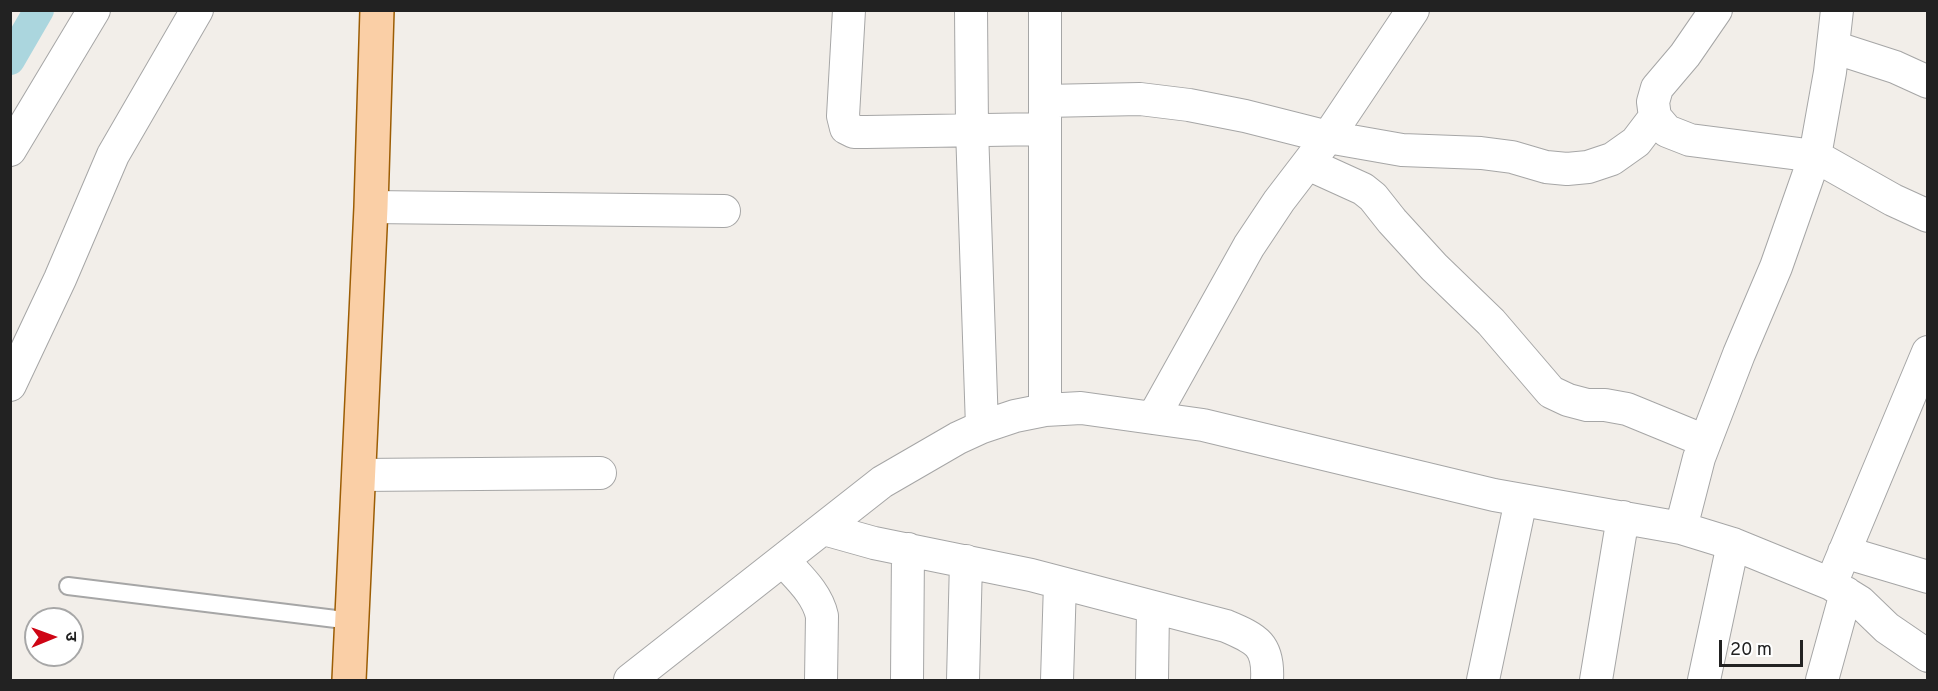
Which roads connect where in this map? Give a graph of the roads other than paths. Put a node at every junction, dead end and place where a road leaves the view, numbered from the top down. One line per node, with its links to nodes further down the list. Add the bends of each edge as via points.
1 (94, 10): 16 (street)
2 (197, 10): 23 (street, via 113,155)
3 (376, 10): 19 (main road)
4 (849, 10): 14 (street, via 843,116 846,128 854,132)
5 (971, 10): 14 (street)
6 (1045, 10): 12 (street)
7 (1413, 10): 15 (street)
8 (1716, 10): 13 (street, via 1658,88 1653,102)
9 (1837, 10): 10 (street)
10 (1833, 47): 11 (street); 17 (street)
11 (1928, 82)
12 (1045, 115): 14 (street); 15 (street, via 1140,99 1190,105); 24 (street)
13 (1655, 117): 15 (street, via 1636,142 1612,159 1567,170 1512,157 1402,150); 17 (street, via 1667,131 1690,140)
14 (972, 129): 26 (street)
15 (1328, 137): 18 (street)
16 (10, 150)
17 (1815, 156): 21 (street); 27 (street, via 1776,267)
18 (1308, 164): 25 (street, via 1249,246); 27 (street, via 1373,196 1551,392 1587,405 1627,409)
19 (372, 207): 20 (street); 29 (main road)
20 (724, 211)
21 (1928, 216)
22 (1928, 352): 36 (street)
23 (10, 385)
24 (1045, 410): 25 (street, via 1081,408); 26 (street)
25 (1153, 418): 30 (street, via 1203,425)
26 (982, 427): 32 (street, via 882,482)
27 (1706, 441): 33 (street)
28 (600, 473): 29 (street)
29 (359, 475): 44 (main road)
30 (1521, 500): 31 (street); 54 (street)
31 (1623, 518): 33 (street); 55 (street)
32 (824, 528): 35 (street); 37 (street)
33 (1681, 528): 34 (street)
34 (1733, 544): 42 (street); 56 (street)
35 (908, 549): 38 (street); 49 (street)
36 (1844, 552): 39 (street); 42 (street)
37 (783, 560): 47 (street); 48 (street, via 820,605)
38 (966, 561): 40 (street); 50 (street)
39 (1928, 577)
40 (1060, 583): 43 (street); 51 (street)
41 (68, 586): 44 (lane)
42 (1839, 588): 45 (street); 57 (street)
43 (1153, 608): 52 (street); 53 (street, via 1226,626 1255,640 1264,649)
44 (352, 621): 46 (main road)
45 (1928, 656)
46 (349, 681)
47 (630, 681)
48 (821, 681)
49 (907, 681)
50 (963, 681)
51 (1057, 681)
52 (1152, 681)
53 (1267, 681)
54 (1483, 681)
55 (1596, 681)
56 (1704, 681)
57 (1822, 681)

